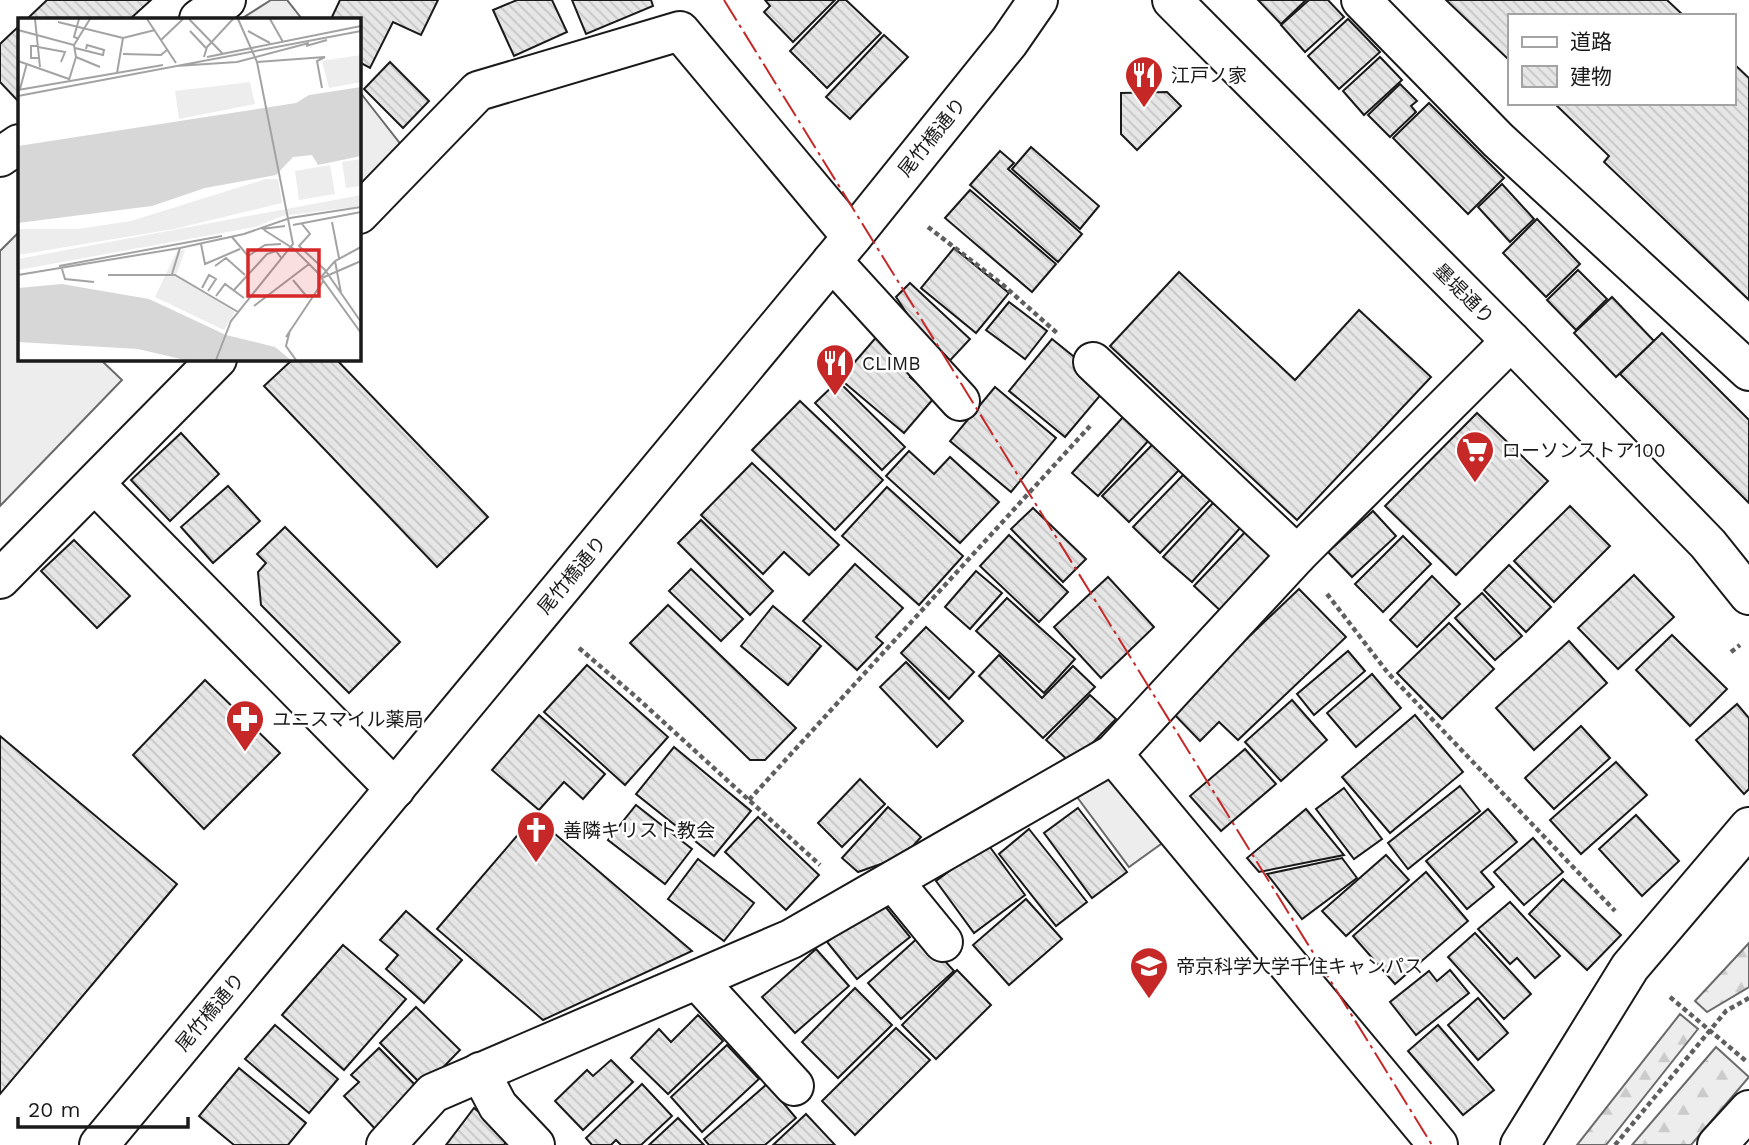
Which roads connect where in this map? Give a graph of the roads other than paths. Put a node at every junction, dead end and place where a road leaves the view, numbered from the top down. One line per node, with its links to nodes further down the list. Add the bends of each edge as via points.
1 (226, 0): 5 (main road)
2 (1038, 0): 9 (main road, 尾竹橋通り)
3 (1171, 0): 10 (main road, 墨堤通り)
4 (1361, 0): 13 (main road, via 1498,140)
5 (200, 18)
6 (18, 145): 7 (main road)
7 (0, 157)
8 (360, 213): 9 (main road, via 478,91 680,31)
9 (842, 249): 14 (main road); 20 (main road, 尾竹橋通り)
10 (1511, 341): 16 (main road); 18 (main road, 墨堤通り, via 1707,544)
11 (216, 360): 15 (main road)
12 (1093, 362): 16 (main road)
13 (1749, 371)
14 (960, 401)
15 (94, 484): 17 (main road); 20 (main road)
16 (1297, 555): 19 (main road)
17 (0, 579)
18 (1749, 595)
19 (1113, 754): 22 (main road); 31 (main road)
20 (395, 789): 28 (main road, 尾竹橋通り)
21 (1749, 827): 32 (main road, via 1630,967)
22 (894, 882): 23 (main road); 24 (main road, via 791,939)
23 (943, 942)
24 (697, 980): 25 (main road); 26 (main road)
25 (480, 1072): 29 (main road, via 433,1093); 30 (main road, via 498,1106)
26 (794, 1086)
27 (1749, 1110): 33 (main road)
28 (99, 1145)
29 (386, 1145)
30 (535, 1145)
31 (1438, 1145)
32 (1520, 1145)
33 (1717, 1145)

